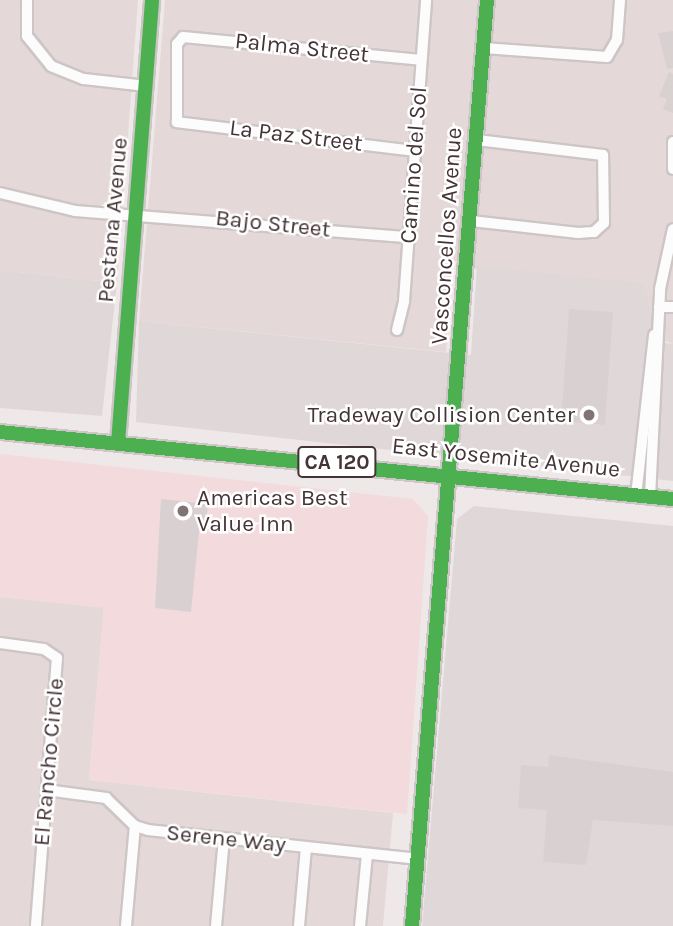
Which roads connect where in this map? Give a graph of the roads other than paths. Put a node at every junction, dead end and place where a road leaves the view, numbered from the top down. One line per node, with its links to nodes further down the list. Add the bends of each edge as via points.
1 (152, 0): 8 (street, Pestana Avenue)
2 (426, 0): 7 (street, Camino del Sol)
3 (487, 0): 6 (street, Vasconcellos Avenue)
4 (620, 0): 6 (street, via 617,40 607,57)
5 (27, 1): 8 (street, via 27,36 51,66 84,79)
6 (484, 48): 10 (street, Vasconcellos Avenue)
7 (421, 60): 9 (street, Palma Street, via 183,37 177,44); 12 (street, Camino del Sol)
8 (146, 86): 15 (street, Pestana Avenue)
9 (177, 122): 12 (street, La Paz Street)
10 (477, 140): 16 (street, Vasconcellos Avenue); 16 (street, via 603,155 605,212 594,232)
11 (673, 142): 13 (street)
12 (415, 151): 18 (street, Camino del Sol)
13 (673, 169)
14 (0, 193): 15 (street, Bajo Street, via 64,209)
15 (137, 213): 18 (street, Bajo Street); 23 (street, Pestana Avenue)
16 (471, 222): 24 (street, Vasconcellos Avenue)
17 (673, 229): 19 (street)
18 (408, 237): 21 (street, Camino del Sol)
19 (659, 307): 20 (street); 25 (street)
20 (673, 307)
21 (397, 330)
22 (0, 432): 23 (street, East Yosemite Avenue / CA 120)
23 (118, 443): 24 (street, East Yosemite Avenue / CA 120)
24 (452, 474): 25 (street, East Yosemite Avenue / CA 120); 33 (street, Vasconcellos Avenue)
25 (643, 496): 26 (street, East Yosemite Avenue / CA 120)
26 (673, 499)
27 (0, 643): 28 (street, El Rancho Circle, via 44,649 57,658)
28 (46, 790): 29 (street, Serene Way, via 106,798); 34 (street, El Rancho Circle)
29 (135, 826): 30 (street, Serene Way); 35 (street)
30 (224, 838): 31 (street, Serene Way); 36 (street)
31 (306, 847): 32 (street, Serene Way); 37 (street)
32 (367, 855): 33 (street, Serene Way); 38 (street)
33 (418, 859): 39 (street, Vasconcellos Avenue)
34 (36, 926)
35 (126, 926)
36 (216, 926)
37 (299, 926)
38 (360, 926)
39 (412, 926)

